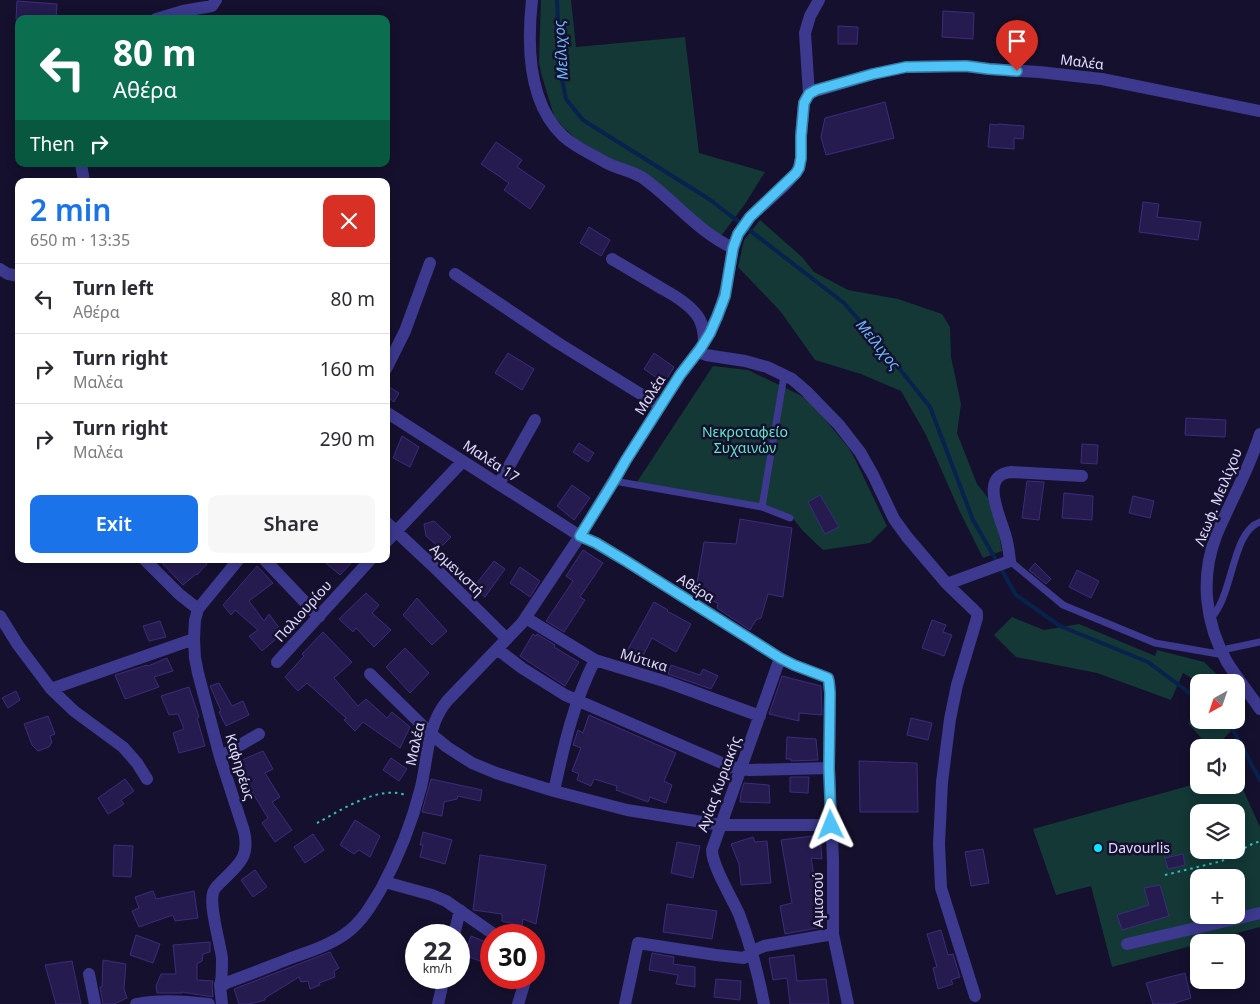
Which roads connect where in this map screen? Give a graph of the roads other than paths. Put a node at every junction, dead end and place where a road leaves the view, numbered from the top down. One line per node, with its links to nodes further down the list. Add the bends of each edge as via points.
1 (216, 0): 4 (street, via 212,6)
2 (532, 0): 7 (street, via 529,32 531,66 548,119 570,141 612,166 635,173 705,230)
3 (819, 0): 5 (street, via 805,33)
4 (167, 15)
5 (809, 94): 6 (street, Μαλέα, via 906,67 966,66 1102,79); 7 (street, Μαλέα, via 804,103 799,168 749,219)
6 (1260, 111)
7 (733, 248): 13 (street, Μαλέα, via 722,303)
8 (612, 259): 13 (street, via 689,306 702,323)
9 (430, 263): 14 (street, via 405,331)
10 (0, 269): 12 (street)
11 (455, 274): 16 (street)
12 (15, 275)
13 (701, 347): 15 (street, via 706,354 767,367); 16 (street, Μαλέα)
14 (390, 361)
15 (784, 376): 24 (lane); 34 (street, via 806,391 850,438 868,466 891,514)
16 (660, 406): 22 (street, Μαλέα)
17 (390, 415): 20 (street, Μαλέα 17)
18 (535, 420): 23 (street)
19 (1260, 434): 39 (street, Λεωφ. Μειλίχου, via 1216,536 1210,558 1206,578)
20 (463, 461): 23 (street, Μαλέα 17); 27 (street)
21 (1082, 476): 29 (street, via 1011,472 998,477 994,494 1006,534)
22 (614, 481): 24 (lane); 28 (street, Μαλέα)
23 (499, 484): 28 (street, Μαλέα 17)
24 (762, 507): 25 (lane)
25 (790, 518)
26 (1260, 522): 39 (lane, via 1250,528 1242,541 1222,602)
27 (391, 527): 41 (street, Αρμενιστή)
28 (580, 536): 38 (street, Μαλέα); 45 (street, Αθέρα)
29 (1008, 562): 34 (street); 44 (lane, via 1063,605 1155,643)
30 (148, 563): 35 (street)
31 (236, 563): 35 (street, Καφηρέως)
32 (268, 563): 37 (street)
33 (367, 563): 37 (street, Παλιουρίου)
34 (947, 584): 75 (street, via 978,614 950,718 939,844 941,888)
35 (198, 609): 40 (street, Καφηρέως)
36 (0, 616): 50 (street)
37 (319, 617): 47 (street, Παλιουρίου)
38 (526, 618): 41 (street, Μαλέα); 46 (street, Μύτικα)
39 (1210, 619): 44 (street, Λεωφ. Μειλίχου)
40 (194, 639): 50 (street); 56 (street, Καφηρέως, via 198,673)
41 (507, 640): 43 (street, Μαλέα)
42 (1260, 642): 44 (lane)
43 (497, 649): 51 (street, via 536,678); 55 (street, Μαλέα, via 441,708)
44 (1223, 653): 52 (street, Λεωφ. Μειλίχου)
45 (780, 658): 49 (street, Αθέρα); 53 (street, Αγίας Κυριακής)
46 (595, 660): 51 (street); 53 (street, Μύτικα)
47 (277, 662)
48 (370, 674): 55 (street)
49 (824, 676): 57 (street, Αμισσού, via 828,678 830,693)
50 (51, 688): 59 (street, via 74,711 123,747)
51 (577, 701): 58 (street); 60 (street)
52 (1260, 709)
53 (760, 716): 58 (street, Αγίας Κυριακής)
54 (260, 734): 56 (street)
55 (430, 734): 60 (street, via 478,766); 63 (street, Μαλέα, via 407,836)
56 (220, 758): 72 (street, Καφηρέως, via 247,845 241,862 212,895 222,960 221,982)
57 (829, 768): 58 (street); 62 (street, Αμισσού)
58 (741, 769): 61 (street, Αγίας Κυριακής)
59 (147, 779)
60 (554, 791): 61 (street, via 627,810)
61 (721, 825): 62 (street); 70 (street, Αγίας Κυριακής, via 713,844 713,857)
62 (831, 825): 68 (street, Αμισσού)
63 (385, 882): 64 (street, via 432,895); 72 (street, Μαλέα, via 356,926 343,936)
64 (460, 910): 66 (street); 67 (street)
65 (1260, 913): 69 (street)
66 (457, 924)
67 (480, 924)
68 (833, 934): 70 (street, via 767,946); 84 (street, Αμισσού)
69 (1127, 944)
70 (752, 953): 82 (street, via 744,958 735,958 638,943); 83 (street, Αγίας Κυριακής)
71 (89, 974): 76 (street)
72 (225, 984): 79 (street, via 220,986)
73 (441, 989): 80 (street)
74 (523, 989): 81 (street)
75 (975, 996)
76 (95, 1004)
77 (136, 1004): 78 (street, via 189,1001)
78 (209, 1004)
79 (222, 1004)
80 (438, 1004)
81 (518, 1004)
82 (625, 1004)
83 (764, 1004)
84 (848, 1004)

